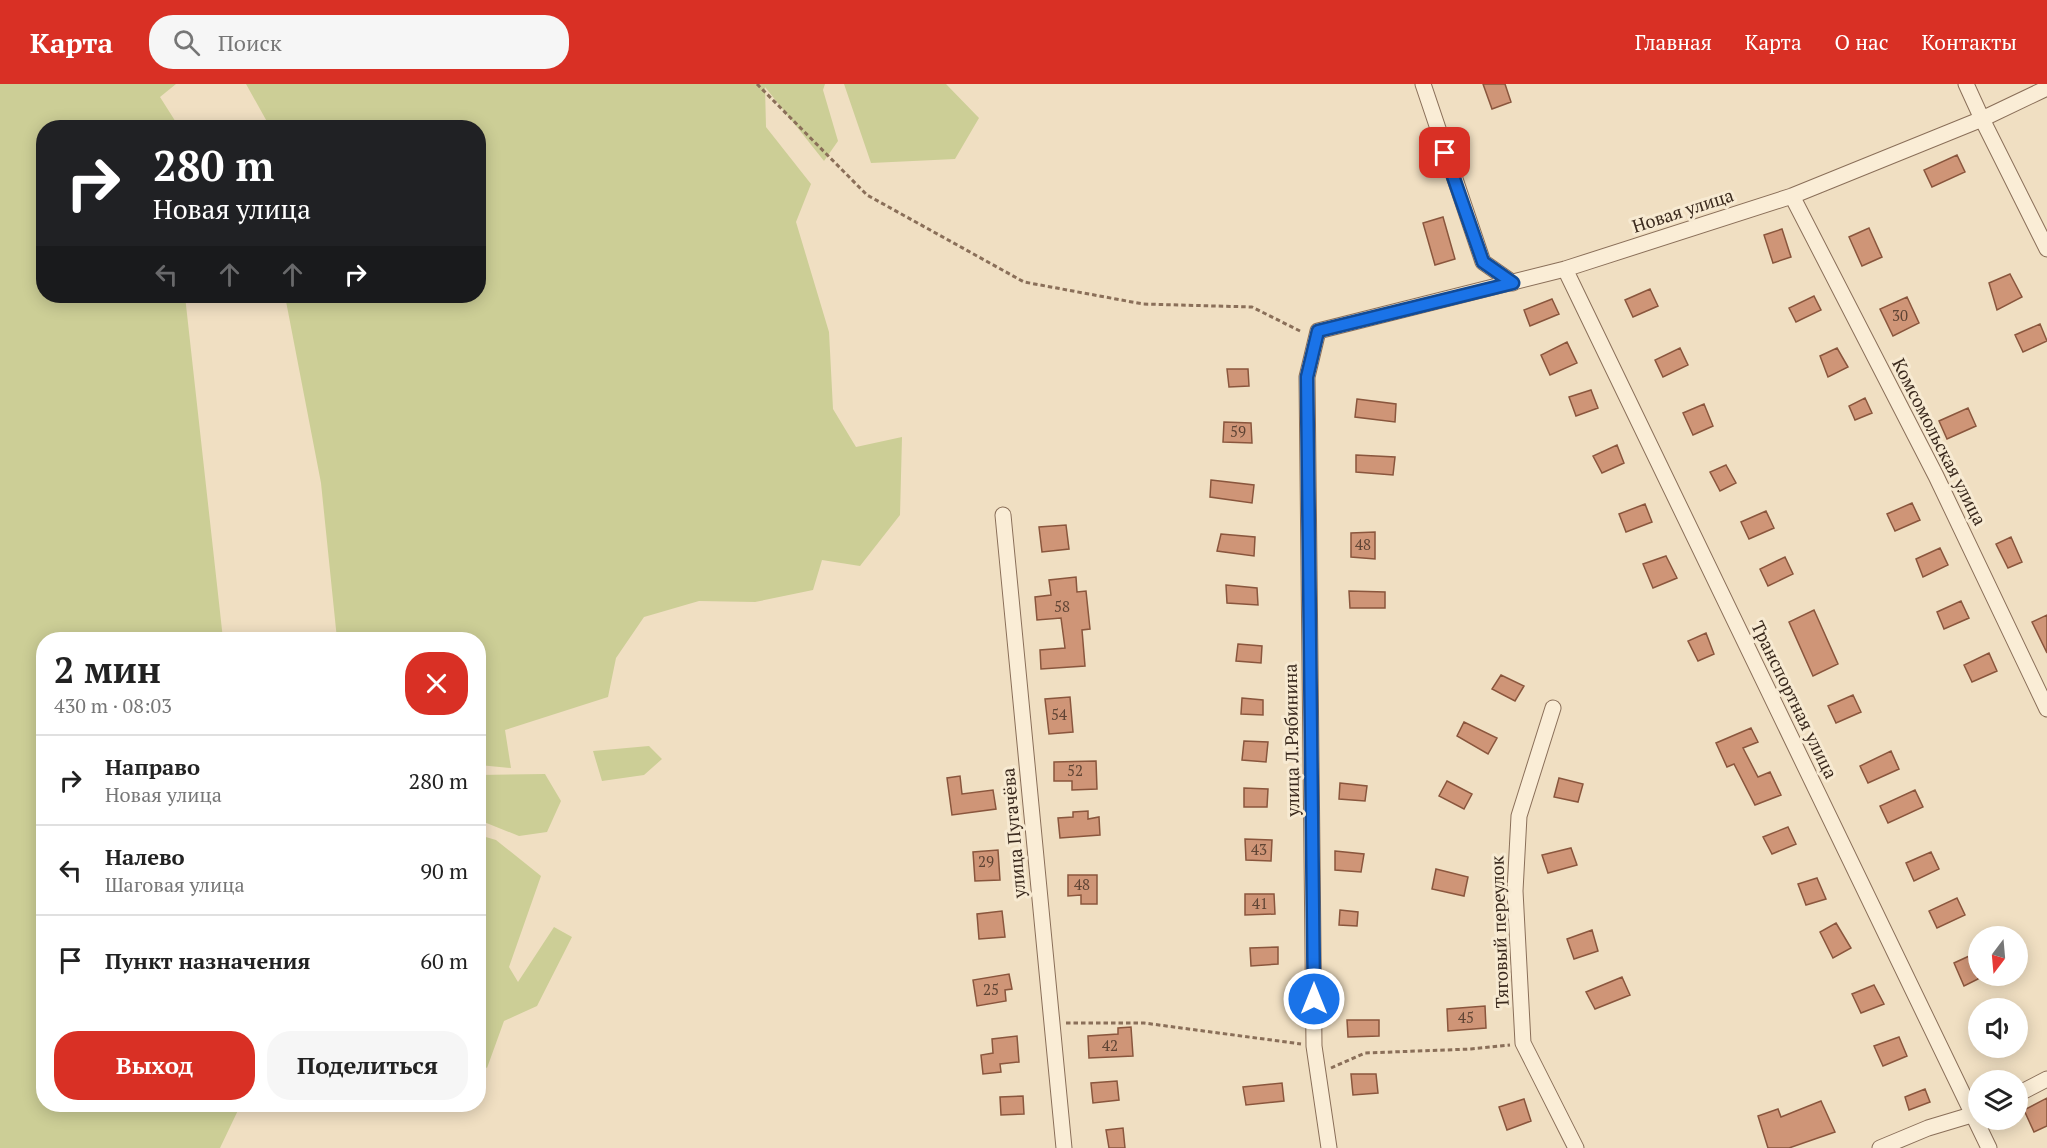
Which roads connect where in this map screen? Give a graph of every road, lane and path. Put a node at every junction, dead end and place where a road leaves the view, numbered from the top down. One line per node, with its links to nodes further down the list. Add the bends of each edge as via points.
1 (757, 84): 10 (path, via 867,195 1024,282 1143,304 1252,307)
2 (1423, 84): 9 (street, via 1483,262)
3 (1966, 84): 5 (street)
4 (2047, 88): 5 (street, Новая улица)
5 (1982, 119): 6 (street, Новая улица); 7 (street)
6 (1792, 196): 8 (street, Новая улица); 13 (street, Комсомольская улица, via 1936,476)
7 (2047, 249)
8 (1565, 269): 9 (street, Новая улица); 20 (street, Транспортная улица)
9 (1513, 283): 10 (street, Новая улица)
10 (1317, 335): 16 (street, улица Л.Рябинина, via 1307,377)
11 (1004, 515): 14 (street, улица Пугачёва)
12 (1553, 708): 15 (street, Тяговый переулок, via 1519,816 1515,891)
13 (2047, 709)
14 (1052, 1023): 16 (path, via 1144,1023); 23 (street, улица Пугачёва)
15 (1523, 1043): 17 (path, via 1365,1053); 25 (street, Тяговый переулок)
16 (1314, 1046): 17 (street, улица Л.Рябинина)
17 (1319, 1074): 24 (street, улица Л.Рябинина)
18 (2047, 1079): 19 (street)
19 (2028, 1089)
20 (1968, 1098)
21 (1968, 1116): 26 (street)
22 (1982, 1130): 27 (street, Транспортная улица)
23 (1064, 1148)
24 (1329, 1148)
25 (1576, 1148)
26 (1880, 1148)
27 (1989, 1148)

